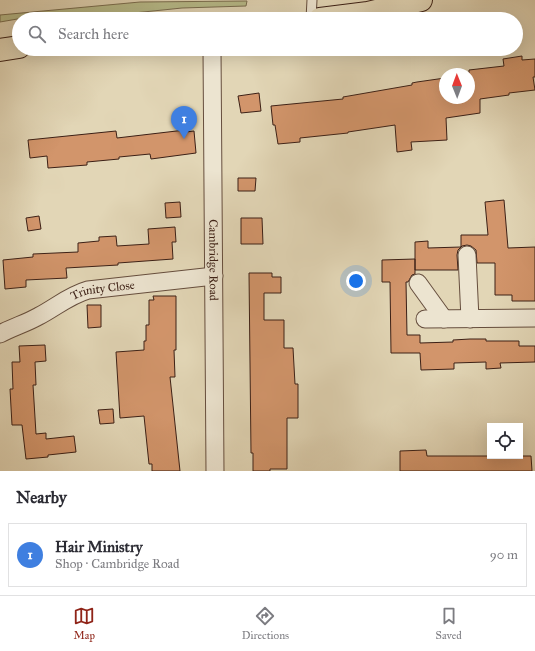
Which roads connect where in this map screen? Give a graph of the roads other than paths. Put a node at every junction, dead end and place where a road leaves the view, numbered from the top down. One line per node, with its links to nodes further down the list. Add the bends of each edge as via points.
1 (312, 0): 3 (lane)
2 (421, 0): 4 (main road)
3 (311, 12)
4 (372, 12)
5 (12, 48): 6 (main road)
6 (0, 50)
7 (212, 56): 9 (street, Cambridge Road)
8 (467, 255): 14 (street)
9 (214, 276): 15 (street, Trinity Close, via 76,293 26,323); 16 (street, Cambridge Road)
10 (418, 284): 13 (street)
11 (535, 318): 14 (street)
12 (425, 319): 13 (street)
13 (444, 319): 14 (street)
14 (470, 319)
15 (0, 334)
16 (215, 471)

